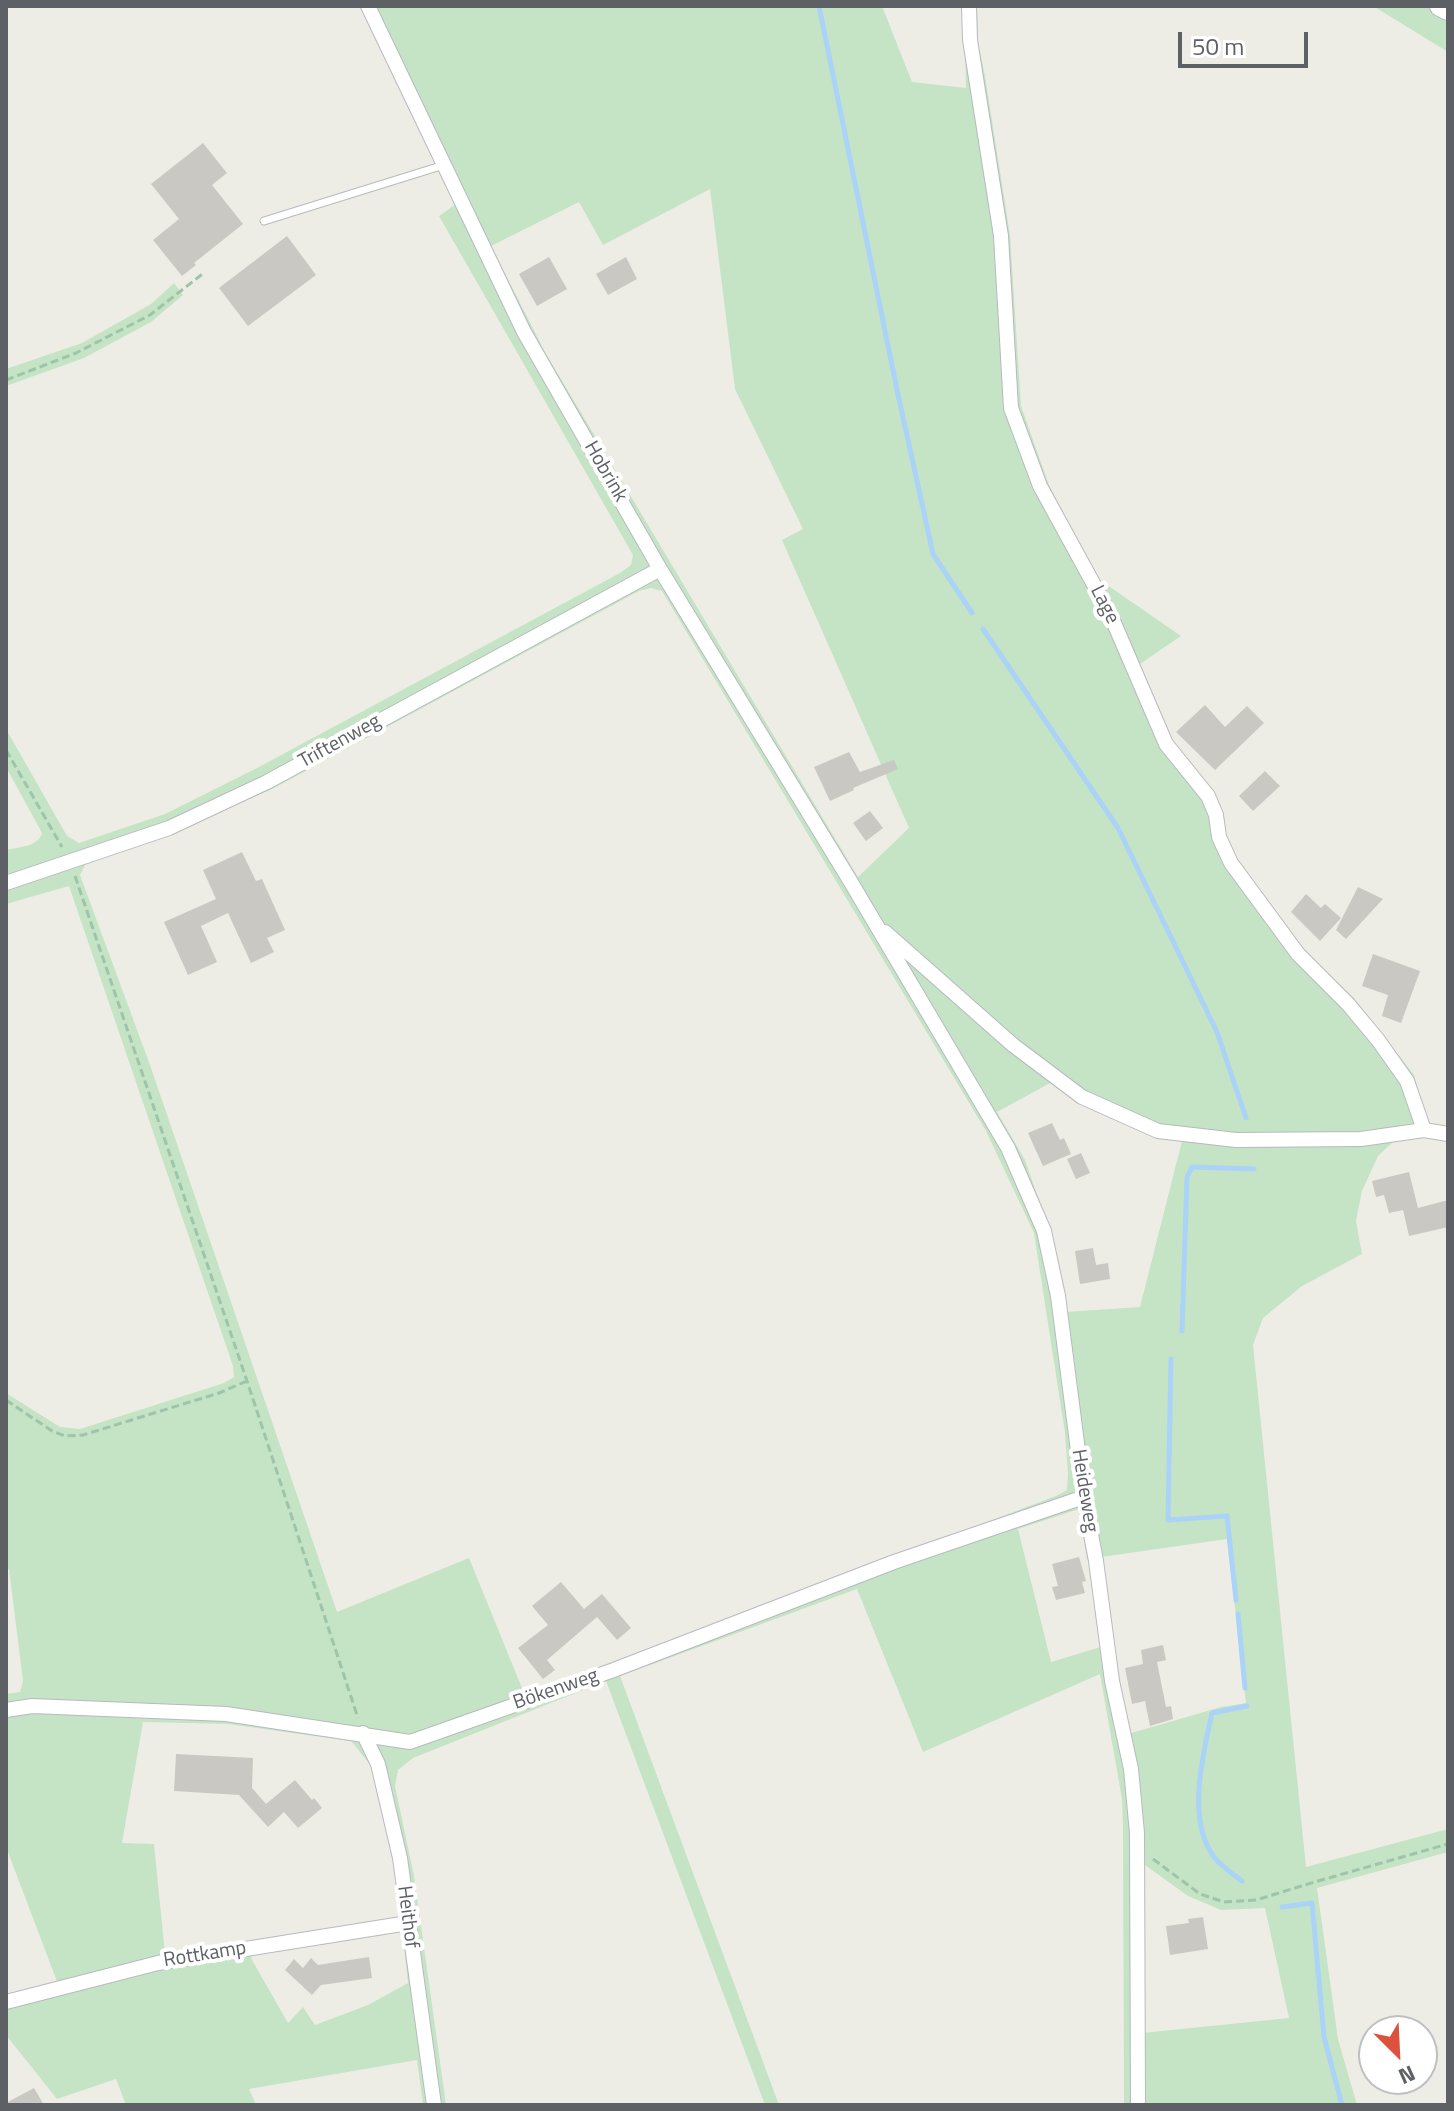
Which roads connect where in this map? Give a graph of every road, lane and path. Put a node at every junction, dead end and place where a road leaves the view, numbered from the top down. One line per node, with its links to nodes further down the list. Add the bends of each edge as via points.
1 (368, 6): 5 (street, Hobrink)
2 (969, 6): 14 (street, Lage, via 1001,236 1011,408 1040,486 1111,616 1166,744 1208,796 1231,863 1298,954 1348,1004 1400,1070)
3 (1440, 6): 4 (main road)
4 (1448, 10)
5 (444, 165): 6 (lane); 9 (street, Hobrink, via 524,332)
6 (264, 221)
7 (205, 272): 8 (path, via 150,315 76,353)
8 (6, 380)
9 (660, 569): 11 (street, Triftenweg, via 267,782 169,828); 13 (street, Hobrink)
10 (6, 750): 11 (path)
11 (70, 861): 12 (street, Triftenweg); 16 (path)
12 (6, 883)
13 (873, 921): 14 (street, via 1013,1045 1082,1097 1158,1131 1236,1140 1361,1139); 18 (street, Heideweg, via 1008,1148 1044,1231 1058,1296)
14 (1424, 1130): 15 (street)
15 (1448, 1134)
16 (247, 1381): 17 (path, via 83,1435 52,1431); 20 (path)
17 (6, 1400)
18 (1084, 1497): 20 (street, Bökenweg, via 410,1742); 22 (street, Heideweg, via 1131,1769)
19 (6, 1710): 20 (street, Bökenweg, via 32,1706 226,1714)
20 (363, 1733): 23 (street, Heithof, via 378,1764 400,1858)
21 (1448, 1844): 22 (path, via 1256,1900 1224,1902 1200,1894)
22 (1137, 1848): 26 (street, Heideweg)
23 (408, 1923): 24 (street, Rottkamp, via 158,1963); 25 (street, Heithof)
24 (6, 2002)
25 (434, 2105)
26 (1138, 2105)

